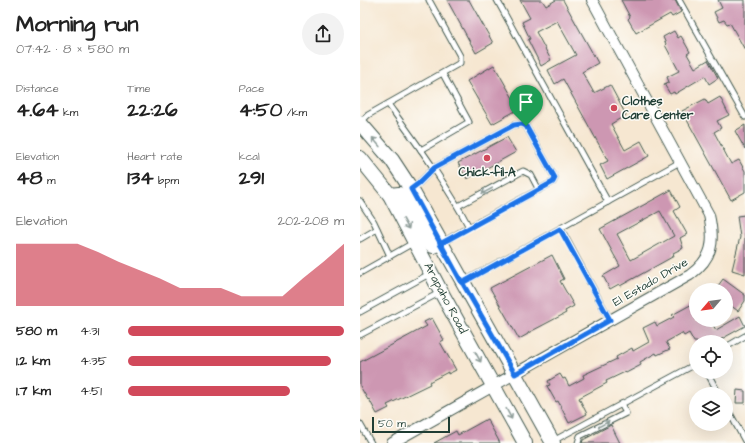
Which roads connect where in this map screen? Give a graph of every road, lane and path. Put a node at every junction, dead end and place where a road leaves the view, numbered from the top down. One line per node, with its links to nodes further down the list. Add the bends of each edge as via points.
1 (429, 0): 5 (lane, via 460,56 460,63)
2 (497, 0): 16 (lane)
3 (592, 0): 11 (street, El Estado Drive)
4 (679, 0): 7 (lane)
5 (443, 74): 6 (lane); 9 (lane, via 469,122)
6 (388, 104): 8 (lane, via 368,115); 9 (lane)
7 (745, 117)
8 (360, 123): 13 (main road, Arapaho Road, one-way to 8, via 392,160)
9 (421, 150): 12 (lane)
10 (360, 158): 15 (main road, Arapaho Road)
11 (681, 162): 16 (lane); 31 (street, El Estado Drive, via 709,215 713,231 712,245 700,268)
12 (434, 168): 13 (lane); 14 (lane, via 514,125 522,124 526,126 555,178); 18 (lane)
13 (411, 189): 24 (main road, Arapaho Road)
14 (539, 190): 18 (lane, one-way to 18, via 531,175 523,171); 19 (lane)
15 (390, 195): 23 (main road, Arapaho Road, one-way to 23); 24 (main road, via 399,194 430,244)
16 (608, 202): 21 (lane)
17 (361, 204): 20 (lane)
18 (458, 206): 19 (lane)
19 (469, 227): 24 (lane)
20 (378, 229): 22 (lane); 25 (lane)
21 (560, 229): 28 (lane); 31 (lane)
22 (360, 239)
23 (416, 242): 25 (lane); 27 (main road, Arapaho Road)
24 (440, 244): 28 (main road, Arapaho Road)
25 (390, 256): 26 (lane)
26 (360, 273)
27 (432, 273): 29 (main road, Arapaho Road); 30 (lane)
28 (462, 283): 36 (main road, Arapaho Road)
29 (441, 292): 32 (lane); 37 (main road, Arapaho Road, one-way to 37)
30 (360, 312)
31 (610, 320): 36 (street, El Estado Drive)
32 (360, 335)
33 (745, 336): 34 (lane)
34 (733, 343)
35 (689, 368): 38 (lane)
36 (515, 374): 37 (street, El Estado Drive); 42 (main road, Arapaho Road)
37 (493, 386): 44 (street, El Estado Drive); 45 (main road, Arapaho Road, one-way to 45)
38 (621, 404): 42 (lane); 46 (lane, one-way to 38, via 580,436 626,413)
39 (733, 419): 41 (lane)
40 (360, 424): 43 (lane)
41 (745, 441)
42 (552, 442)
43 (371, 443)
44 (392, 443)
45 (525, 443)
46 (578, 443)

